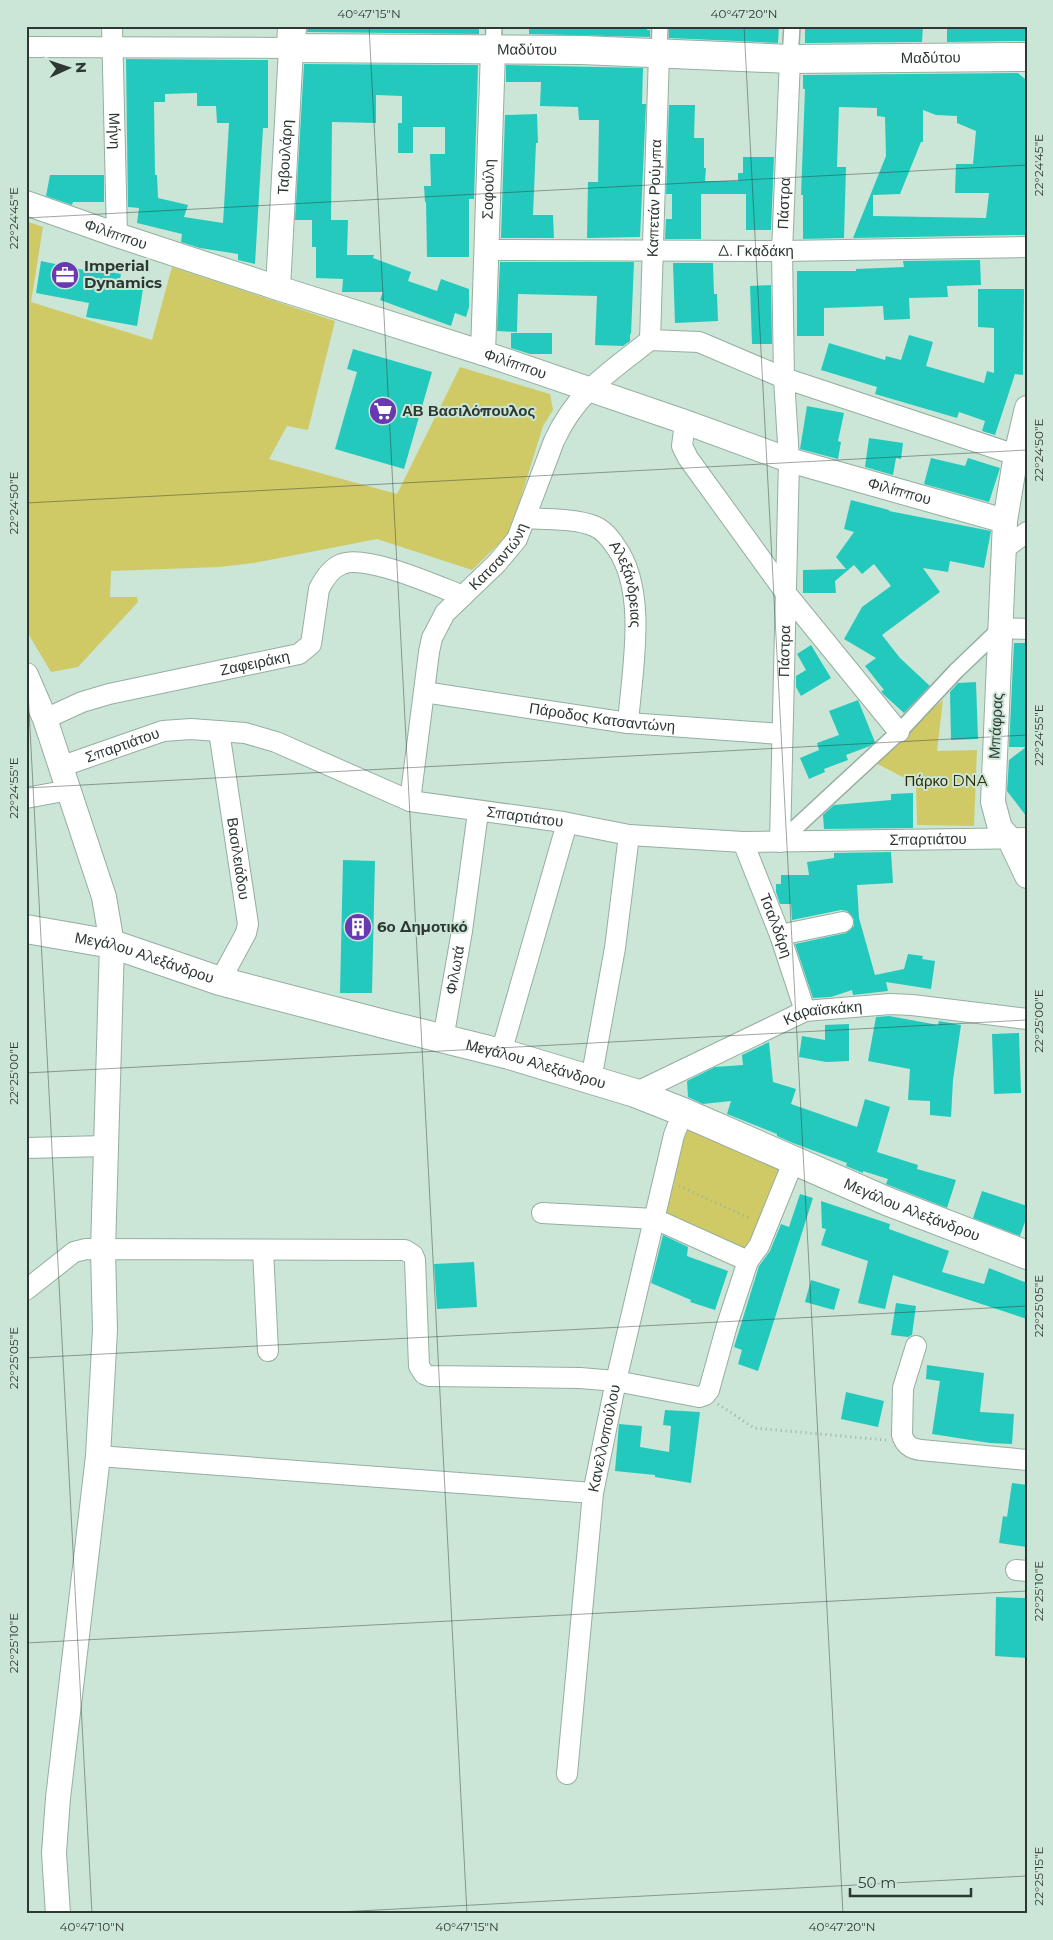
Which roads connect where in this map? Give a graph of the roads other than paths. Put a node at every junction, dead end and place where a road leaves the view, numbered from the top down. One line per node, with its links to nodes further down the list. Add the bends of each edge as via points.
1 (112, 26): 7 (street, Μήνη)
2 (660, 26): 8 (street)
3 (792, 26): 9 (street)
4 (291, 37): 5 (main road, Μαδύτου); 7 (street, Μαδύτου); 17 (street, Ταβουλάρη)
5 (494, 38): 8 (main road, Μαδύτου, via 582,50); 14 (street, Σοφούλη)
6 (26, 46): 7 (street, Μαδύτου)
7 (112, 48): 12 (street, Μήνη)
8 (659, 54): 9 (main road, Μαδύτου); 15 (street, Καπετάν Ρούμπα)
9 (790, 59): 10 (main road, Μαδύτου); 16 (street, Πάστρα)
10 (1025, 60)
11 (26, 202): 12 (street, Φιλίππου)
12 (117, 235): 17 (street, Φιλίππου)
13 (1027, 247): 16 (street, Δ. Γκαδάκη)
14 (486, 250): 15 (street, Δ. Γκαδάκη); 19 (street, Σοφούλη)
15 (652, 251): 16 (street, Δ. Γκαδάκη); 18 (street, Καπετάν Ρούμπα)
16 (782, 251): 20 (street, Πάστρα)
17 (278, 288): 19 (street, Φιλίππου)
18 (650, 340): 20 (street, via 699,342); 21 (street, Κατσαντώνη)
19 (483, 353): 21 (street, Φιλίππου)
20 (784, 378): 24 (street); 25 (street, Πάστρα)
21 (588, 389): 23 (street, Φιλίππου); 26 (street, Κατσαντώνη, via 561,425)
22 (1027, 408): 24 (street, Μπάφρας)
23 (685, 422): 25 (street, Φιλίππου); 30 (street, via 682,446 688,458)
24 (1016, 455): 27 (street, Μπάφρας)
25 (789, 460): 27 (street, Φιλίππου); 30 (street, Πάστρα)
26 (526, 518): 31 (street, Κατσαντώνη, via 507,553); 37 (street, Αλεξάνδρειας, via 596,526 608,536 626,561 635,599)
27 (1005, 521): 29 (street, Μπάφρας)
28 (1027, 532): 29 (street)
29 (1004, 549): 32 (street, Μπάφρας)
30 (785, 592): 39 (street); 40 (street, Πάστρα)
31 (463, 596): 35 (street, Κατσαντώνη, via 446,613 432,638); 36 (street, Ζαφειράκη, via 359,561 342,564 323,582 311,644 299,654 109,694)
32 (1001, 628): 33 (street); 39 (street); 48 (street, Μπάφρας, via 993,802 1000,828)
33 (1027, 629)
34 (26, 675): 36 (street)
35 (424, 692): 37 (street, Πάροδος Κατσαντώνη); 44 (street, Κατσαντώνη)
36 (45, 719): 41 (street)
37 (628, 723): 40 (street, Πάροδος Κατσαντώνη)
38 (219, 731): 41 (street, Σπαρτιάτου, via 177,729 163,732); 44 (street, Σπαρτιάτου, via 245,733 276,742); 56 (street, Βασιλειάδου, via 248,924)
39 (899, 732): 50 (street)
40 (781, 734): 50 (street, Πάστρα)
41 (60, 767): 42 (street)
42 (69, 790): 43 (street); 55 (street, via 104,897)
43 (26, 798)
44 (410, 801): 45 (street, Σπαρτιάτου)
45 (478, 812): 46 (street, Σπαρτιάτου); 59 (street, Φιλωτά)
46 (568, 823): 47 (street, Σπαρτιάτου); 60 (street)
47 (629, 834): 49 (street, Σπαρτιάτου); 61 (street, via 615,948)
48 (1018, 838): 50 (street, Σπαρτιάτου); 51 (street, Μπάφρας)
49 (743, 842): 50 (street, Σπαρτιάτου); 54 (street, Τσαλδάρη)
50 (780, 842)
51 (1027, 876)
52 (843, 922): 54 (street)
53 (26, 930): 55 (main road, Μεγάλου Αλεξάνδρου)
54 (780, 935): 57 (street, Τσαλδάρη)
55 (112, 944): 56 (main road, Μεγάλου Αλεξάνδρου); 64 (street)
56 (220, 980): 59 (main road, Μεγάλου Αλεξάνδρου)
57 (805, 1012): 58 (street, Καραϊσκάκη, via 890,1004); 62 (street, Καραϊσκάκη)
58 (1027, 1019)
59 (443, 1039): 60 (main road, Μεγάλου Αλεξάνδρου)
60 (501, 1053): 61 (main road, Μεγάλου Αλεξάνδρου)
61 (591, 1080): 62 (main road, Μεγάλου Αλεξάνδρου)
62 (635, 1093): 63 (main road, Μεγάλου Αλεξάνδρου)
63 (683, 1112): 66 (main road, Μεγάλου Αλεξάνδρου); 68 (street, Κανελλοπούλου, via 674,1135)
64 (106, 1146): 65 (street); 69 (street)
65 (26, 1148)
66 (794, 1160): 71 (main road, Μεγάλου Αλεξάνδρου); 72 (street, via 760,1246)
67 (542, 1214): 68 (street)
68 (655, 1219): 72 (street); 76 (street, Κανελλοπούλου)
69 (104, 1250): 70 (street); 73 (street, via 74,1252); 77 (street, via 105,1330)
70 (263, 1250): 75 (street); 76 (street, via 410,1252 415,1260 419,1366 429,1376)
71 (1027, 1255)
72 (748, 1261): 76 (street, via 705,1395 699,1397)
73 (31, 1282)
74 (916, 1346): 78 (street, via 903,1388 904,1441 921,1450)
75 (268, 1351)
76 (616, 1381): 79 (street, Κανελλοπούλου)
77 (98, 1456): 79 (street); 81 (street, via 58,1798 54,1853)
78 (1027, 1460)
79 (593, 1493): 80 (street, Κανελλοπούλου)
80 (567, 1774)
81 (58, 1914)

